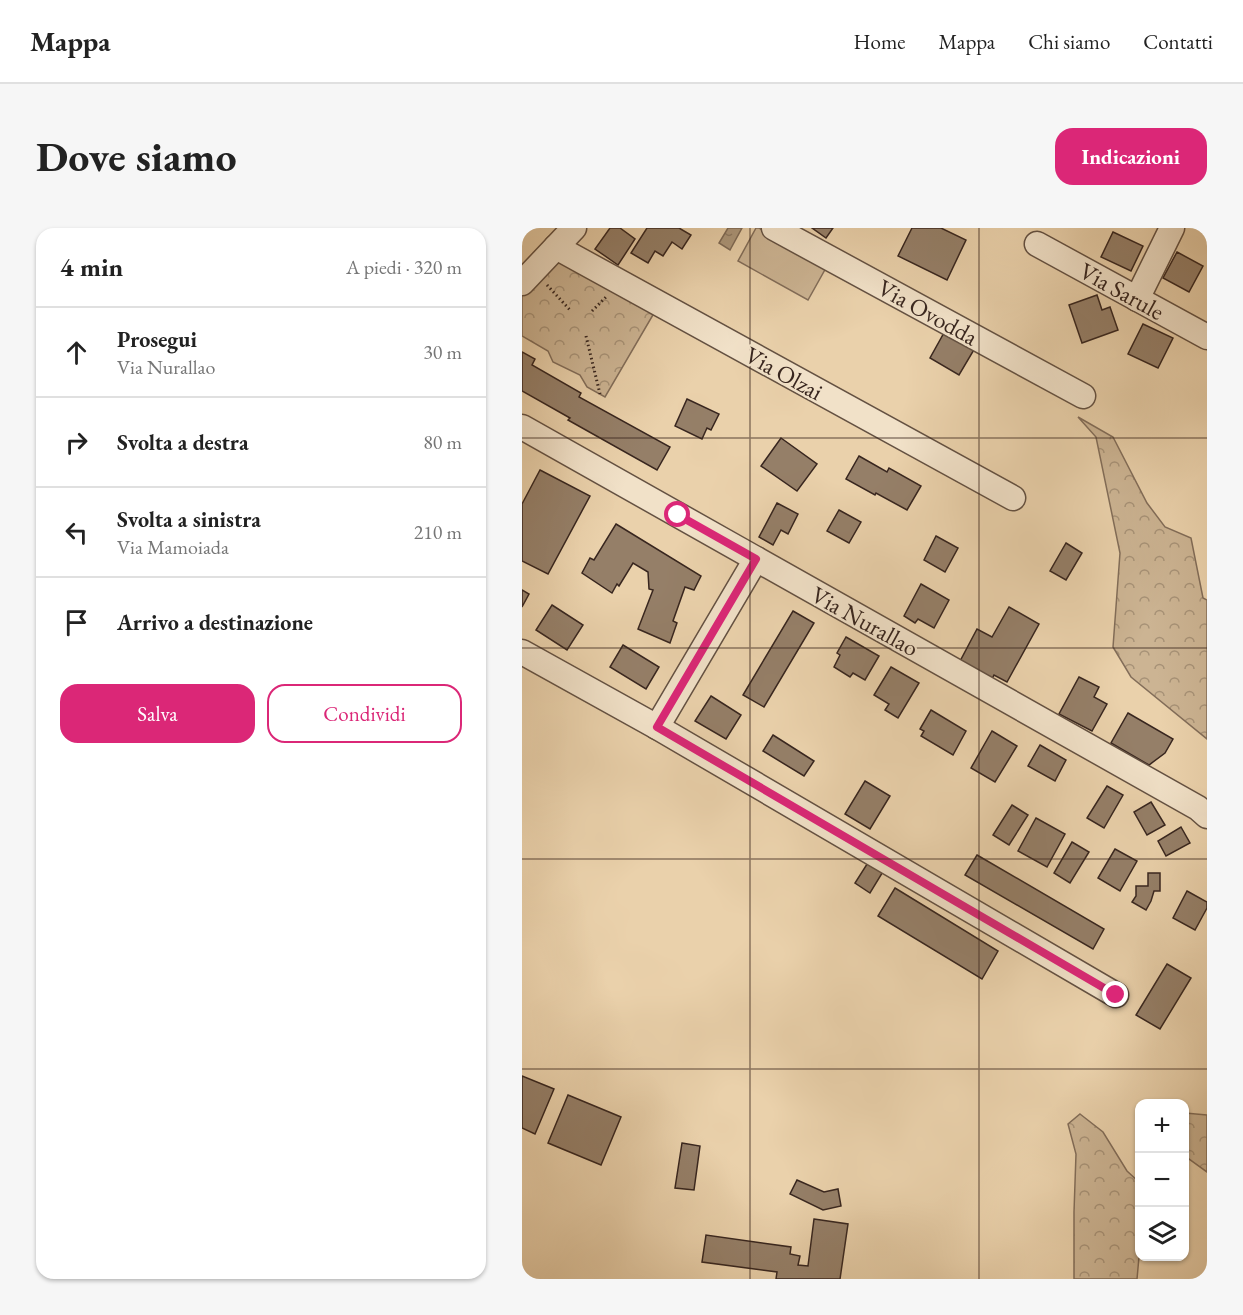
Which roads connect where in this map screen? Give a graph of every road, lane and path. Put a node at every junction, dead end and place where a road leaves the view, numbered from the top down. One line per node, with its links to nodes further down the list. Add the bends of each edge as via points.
1 (574, 228): 5 (street)
2 (774, 228): 12 (street, Via Ovodda)
3 (1172, 228): 7 (street)
4 (1037, 244): 7 (street, Via Sarule)
5 (556, 248): 6 (street); 14 (street, Via Olzai)
6 (528, 277): 8 (path)
7 (1137, 299): 10 (street, Via Sarule)
8 (570, 310)
9 (586, 336): 11 (path)
10 (1207, 337)
11 (600, 394)
12 (1083, 396)
13 (522, 427): 15 (street, Via Nurallao)
14 (1013, 498)
15 (756, 559): 17 (street); 18 (street, Via Nurallao)
16 (522, 652): 17 (street)
17 (657, 727): 19 (street)
18 (1207, 816)
19 (1116, 995)

